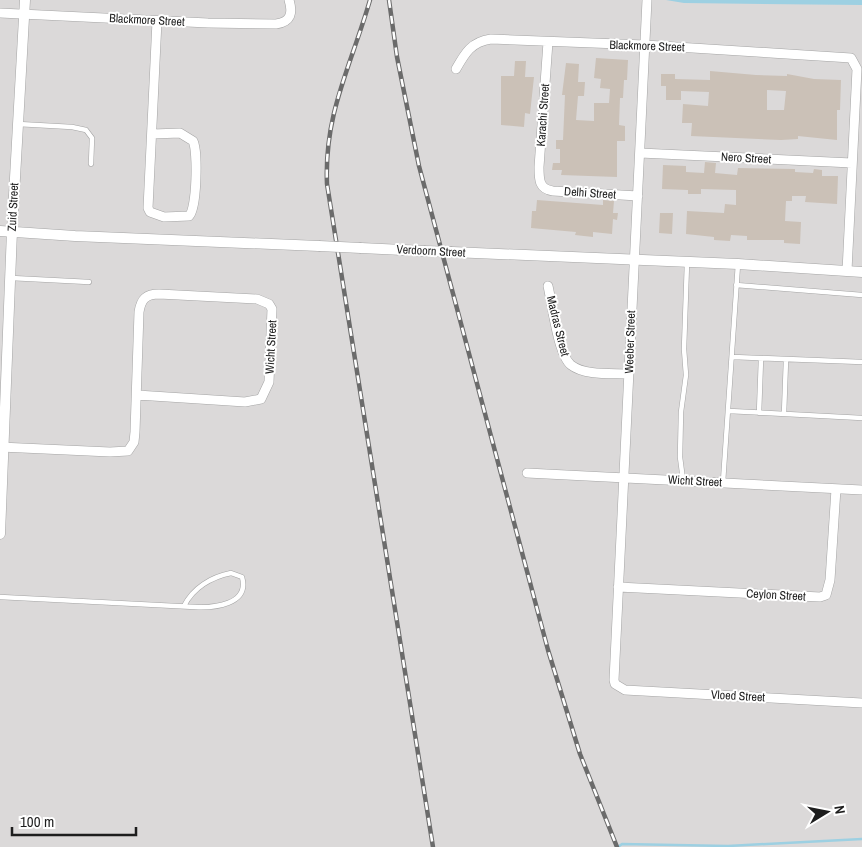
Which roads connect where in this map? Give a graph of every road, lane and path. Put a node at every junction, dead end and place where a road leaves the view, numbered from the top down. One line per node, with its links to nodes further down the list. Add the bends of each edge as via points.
1 (25, 0): 5 (street, Zuid Street)
2 (289, 0): 6 (street, Blackmore Street, via 291,15 288,20 276,24)
3 (647, 2): 8 (street, Weeber Street)
4 (0, 13): 5 (street, Blackmore Street)
5 (24, 14): 6 (street, Blackmore Street); 10 (street, Zuid Street)
6 (156, 21): 11 (street)
7 (548, 42): 8 (street, Blackmore Street); 9 (street, Blackmore Street, via 484,40 471,46); 15 (street, Karachi Street, via 539,167)
8 (645, 45): 12 (street, Weeber Street); 14 (street, Blackmore Street, via 851,58 857,69)
9 (456, 69)
10 (18, 124): 13 (lane, via 86,130 92,138); 18 (street, Zuid Street)
11 (153, 134): 11 (street, via 148,208 150,212 164,217 189,216 194,204 196,150 193,141 180,133)
12 (640, 152): 14 (street, Nero Street); 16 (street, Weeber Street)
13 (91, 164)
14 (852, 164): 22 (street)
15 (542, 187): 16 (street, Delhi Street, via 553,191)
16 (638, 196): 19 (street, Weeber Street)
17 (0, 231): 18 (street, Verdoorn Street)
18 (12, 232): 19 (street, Verdoorn Street, bridge); 24 (street, Zuid Street)
19 (634, 261): 20 (street, Verdoorn Street); 33 (street, Weeber Street)
20 (687, 263): 21 (street, Verdoorn Street); 42 (lane, via 686,379 680,457)
21 (738, 264): 22 (street, Verdoorn Street); 26 (lane)
22 (847, 271): 23 (street, Verdoorn Street)
23 (862, 272)
24 (10, 278): 25 (lane); 39 (street, Zuid Street)
25 (89, 282)
26 (736, 285): 28 (lane); 29 (lane)
27 (548, 286): 33 (street, Madras Street, via 566,360 584,370)
28 (862, 295)
29 (733, 357): 30 (lane); 35 (lane)
30 (761, 358): 31 (lane); 36 (lane)
31 (786, 360): 32 (lane); 37 (lane)
32 (862, 362)
33 (629, 374): 41 (street, Weeber Street)
34 (136, 395): 34 (street, Wicht Street, via 138,312 147,296 257,299 272,309 269,382 261,399 245,402); 39 (street, Wicht Street, via 134,442 125,452)
35 (729, 411): 36 (lane); 43 (lane)
36 (759, 413): 37 (lane)
37 (784, 414): 38 (lane)
38 (862, 418)
39 (2, 447): 46 (street, Zuid Street)
40 (528, 473): 41 (street, Wicht Street)
41 (624, 477): 42 (street, Wicht Street); 47 (street, Weeber Street)
42 (683, 480): 43 (street, Wicht Street)
43 (723, 482): 44 (street, Wicht Street)
44 (836, 489): 45 (street, Wicht Street); 47 (street, Ceylon Street, via 830,580 828,592 823,596)
45 (862, 490)
46 (0, 534)
47 (618, 587): 50 (street, Weeber Street)
48 (0, 597): 49 (lane)
49 (184, 606): 49 (lane, via 192,593 208,582 231,573 242,577 242,588 231,602 213,607)
50 (615, 684): 51 (street, Vloed Street, via 625,690)
51 (862, 703)

